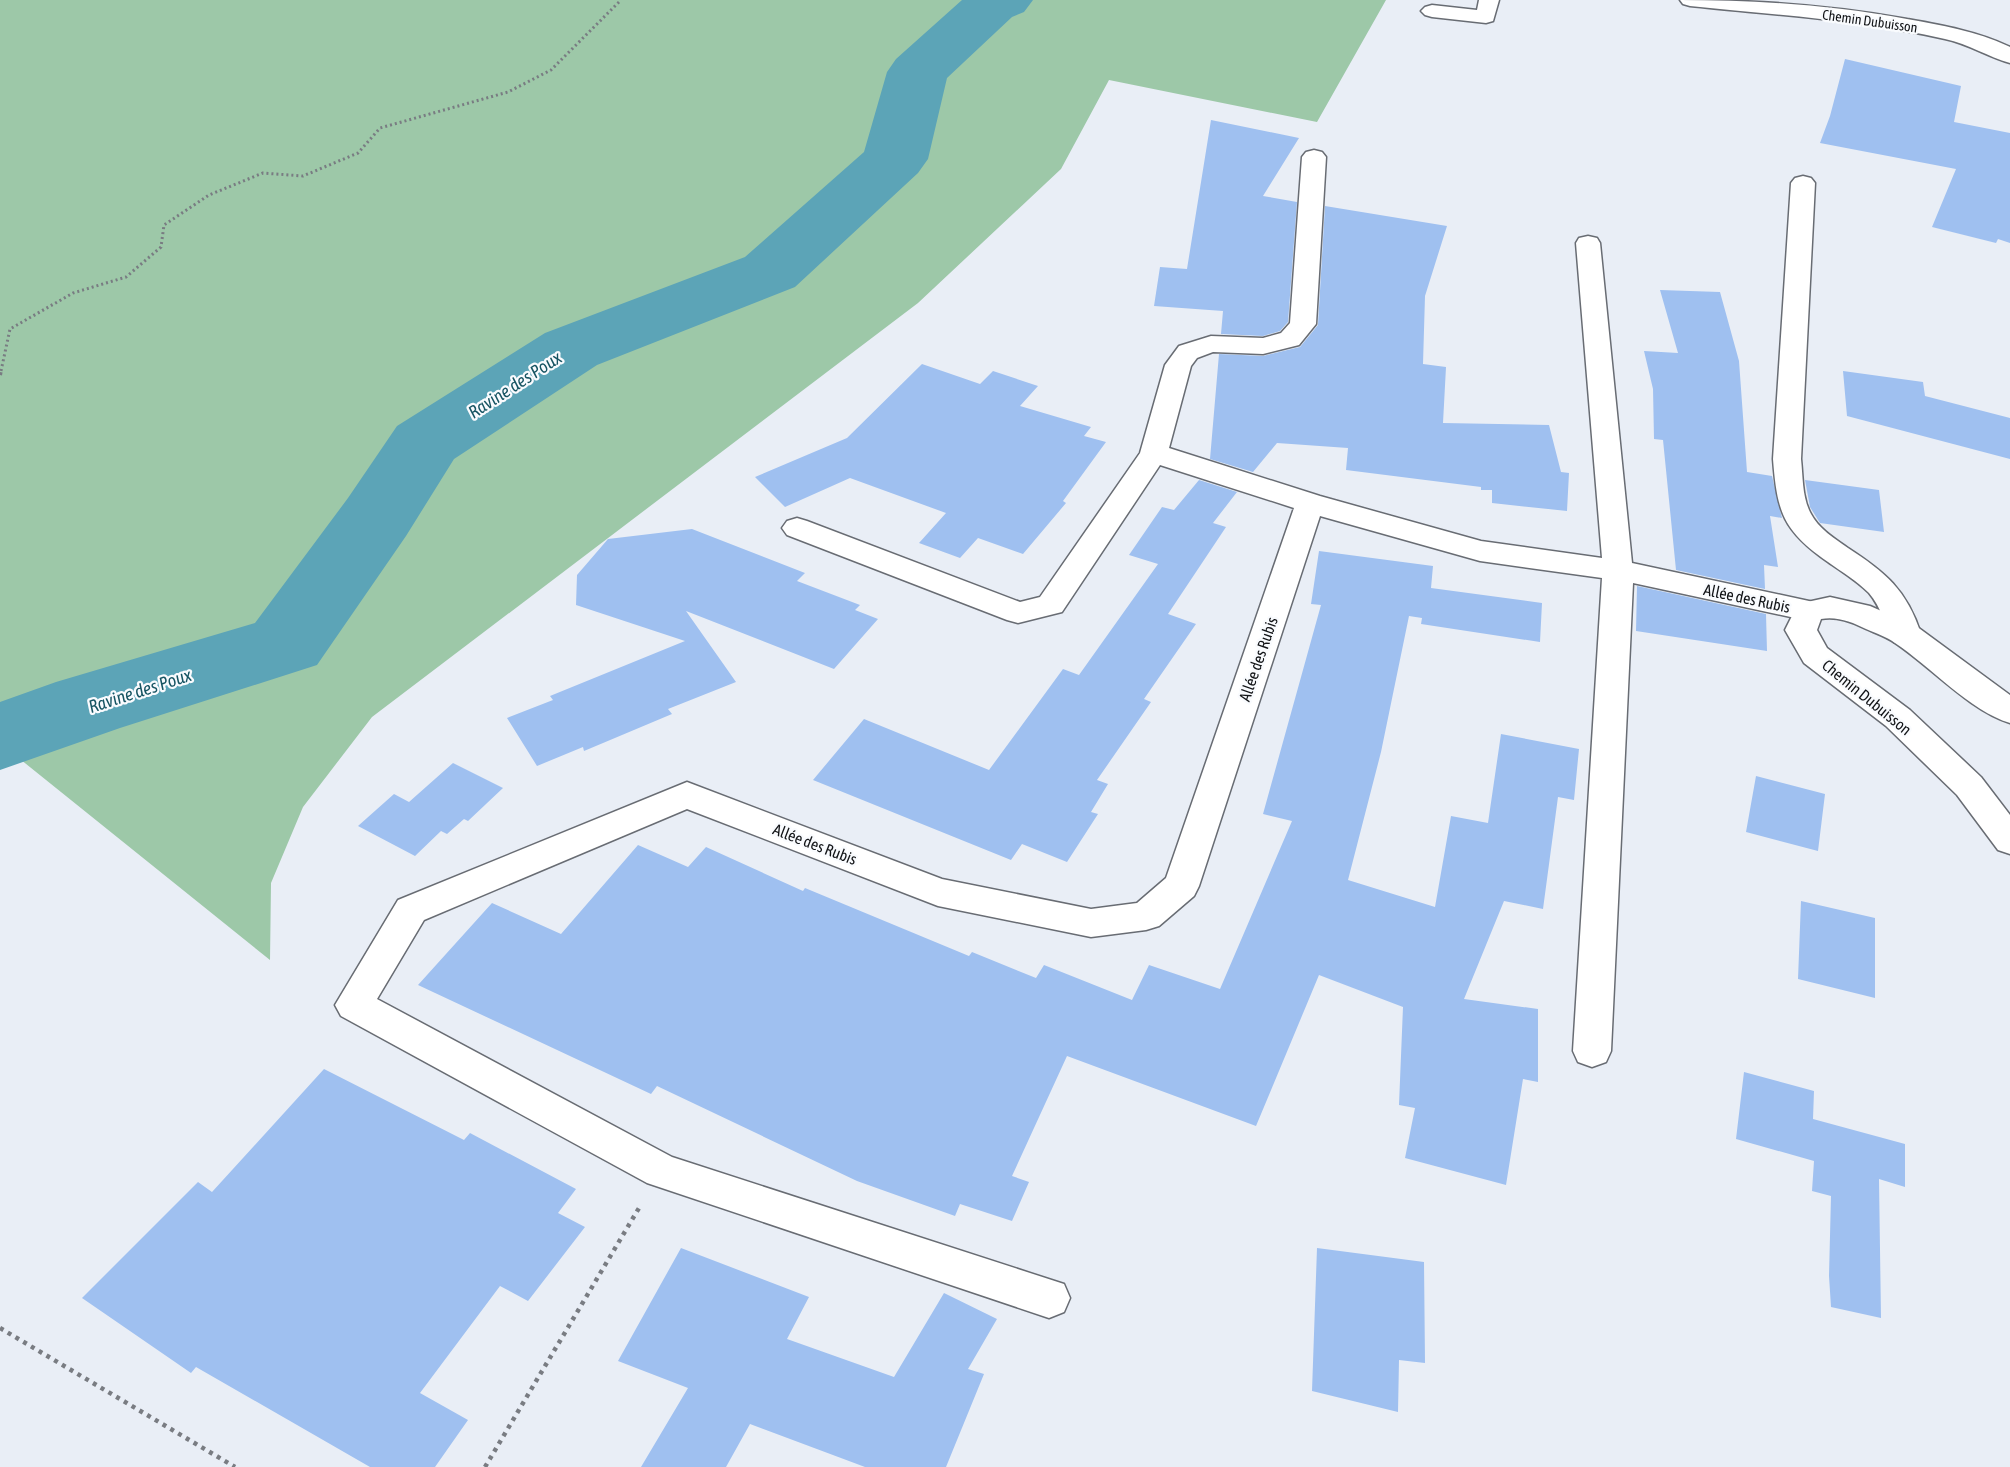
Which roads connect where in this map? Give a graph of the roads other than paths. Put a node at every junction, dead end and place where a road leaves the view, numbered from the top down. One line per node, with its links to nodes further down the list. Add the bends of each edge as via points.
1 (1488, 0): 3 (street, via 1486,17)
2 (1690, 0): 4 (street, Chemin Dubuisson, via 1886,21 1947,33 1997,48)
3 (1432, 11)
4 (2010, 56)
5 (1314, 157): 8 (street, via 1303,324 1290,339 1263,346 1211,344 1188,352 1178,365)
6 (1803, 183): 13 (street, via 1787,459 1789,493 1800,521 1827,548 1888,595)
7 (1588, 243): 11 (street)
8 (1154, 453): 9 (street); 10 (street, via 1051,605 1018,612)
9 (1310, 503): 11 (street, Allée des Rubis, via 1480,551); 17 (street, Allée des Rubis, via 1181,886 1146,916 1091,923 938,892 687,795 411,910 354,1005 661,1171)
10 (797, 528)
11 (1618, 570): 12 (street, Allée des Rubis); 16 (street)
12 (1809, 611): 13 (street, via 1830,607 1859,613); 15 (street, Chemin Dubuisson, via 1801,630 1815,655 1898,718 1969,786)
13 (1905, 634): 14 (street)
14 (2010, 711)
15 (2010, 841)
16 (1592, 1051)
17 (1049, 1298)

